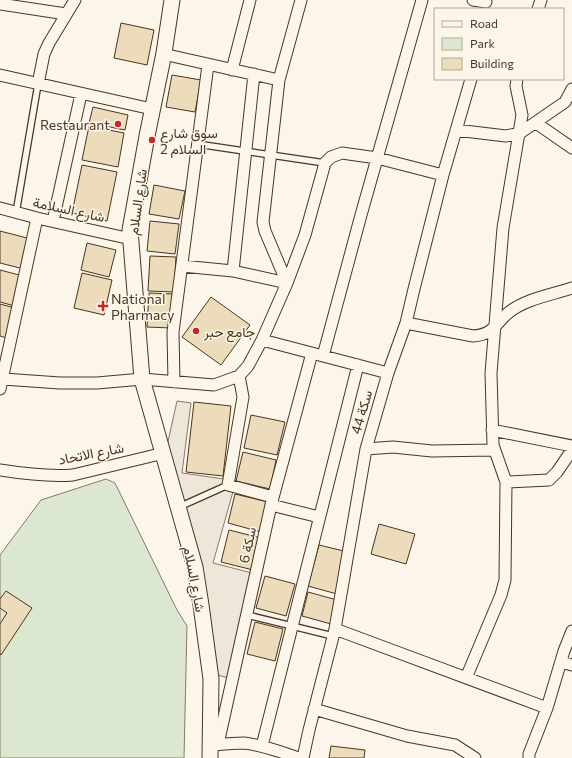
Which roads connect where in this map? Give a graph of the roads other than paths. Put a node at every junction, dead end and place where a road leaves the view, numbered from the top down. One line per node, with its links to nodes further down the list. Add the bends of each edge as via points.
1 (75, 0): 10 (street)
2 (172, 0): 22 (street, شارع السلام)
3 (183, 0): 11 (street, شارع السلام)
4 (250, 0): 13 (street)
5 (301, 0): 16 (street)
6 (422, 0): 30 (street, سكة 6)
7 (473, 0): 9 (street)
8 (0, 4): 10 (street)
9 (486, 4)
10 (66, 14): 19 (street, via 48,43)
11 (172, 56): 12 (street); 49 (street, شارع السلام, via 154,137 140,229)
12 (208, 65): 13 (street); 26 (street)
13 (232, 70): 14 (street)
14 (254, 74): 16 (street); 28 (street)
15 (0, 75): 19 (street)
16 (279, 80): 29 (street)
17 (471, 80): 24 (street, سكة 44)
18 (517, 80): 25 (street, via 522,115)
19 (38, 84): 21 (street); 34 (lane)
20 (572, 89): 23 (street, via 565,102)
21 (81, 94): 22 (street); 36 (street)
22 (152, 109): 37 (street, شارع السلام, via 130,230)
23 (536, 123): 25 (street); 27 (street)
24 (456, 130): 25 (street, via 506,136); 32 (street, سكة 44)
25 (520, 133): 43 (street, via 503,228)
26 (197, 144): 28 (lane); 38 (street)
27 (572, 148)
28 (246, 151): 29 (lane); 39 (street)
29 (271, 155): 31 (lane); 40 (street, via 263,222)
30 (377, 158): 31 (street, via 342,153); 32 (street); 45 (street, سكة 6)
31 (325, 163): 40 (street, via 305,235)
32 (443, 175): 42 (street, سكة 44)
33 (0, 208): 34 (street, شارع السلامة)
34 (16, 213): 35 (street, شارع السلامة)
35 (37, 218): 36 (street, شارع السلامة); 51 (street)
36 (53, 221): 37 (street, شارع السلامة)
37 (131, 238): 49 (street, شارع السلام)
38 (182, 266): 39 (street); 50 (street, via 173,332)
39 (233, 271): 40 (street)
40 (286, 283): 44 (street)
41 (572, 288): 43 (street, via 520,305 507,314)
42 (406, 324): 43 (street, via 473,336 482,336); 47 (street, سكة 44)
43 (496, 327): 52 (street, via 491,373)
44 (262, 340): 45 (street); 48 (street, via 248,366)
45 (318, 354): 46 (street); 61 (street, سكة 6)
46 (358, 365): 47 (street); 63 (street)
47 (388, 373): 54 (street, سكة 44)
48 (239, 376): 50 (street, via 214,385); 60 (street, via 243,397)
49 (146, 379): 50 (street); 51 (street, via 97,383); 57 (street, شارع السلام, via 149,405)
50 (174, 382)
51 (1, 384)
52 (492, 430): 53 (street); 55 (street)
53 (572, 446)
54 (366, 449): 55 (street, via 393,447 432,451); 67 (street, سكة 44)
55 (494, 450): 59 (street)
56 (572, 450): 59 (street, via 549,480)
57 (164, 453): 58 (street, شارع الاتحاد, via 66,475 33,475); 62 (street, شارع السلام)
58 (0, 470)
59 (506, 482): 69 (street, via 505,580 501,596)
60 (228, 485): 61 (street); 62 (lane)
61 (272, 501): 63 (street); 64 (street, سكة 6)
62 (178, 507): 73 (street, شارع السلام, via 195,567 211,678)
63 (319, 517): 65 (street)
64 (247, 614): 65 (lane); 73 (street, سكة 6)
65 (292, 626): 67 (lane); 72 (street)
66 (572, 631): 68 (street)
67 (334, 632): 69 (street); 71 (street, سكة 44)
68 (566, 664): 70 (street)
69 (466, 678): 70 (street)
70 (547, 708): 74 (street)
71 (314, 709): 76 (street, سكة 44); 77 (street, via 407,736 455,745)
72 (262, 746): 73 (street, via 229,743); 75 (street)
73 (213, 749)
74 (526, 757)
75 (299, 758)
76 (303, 758)
77 (475, 758)

